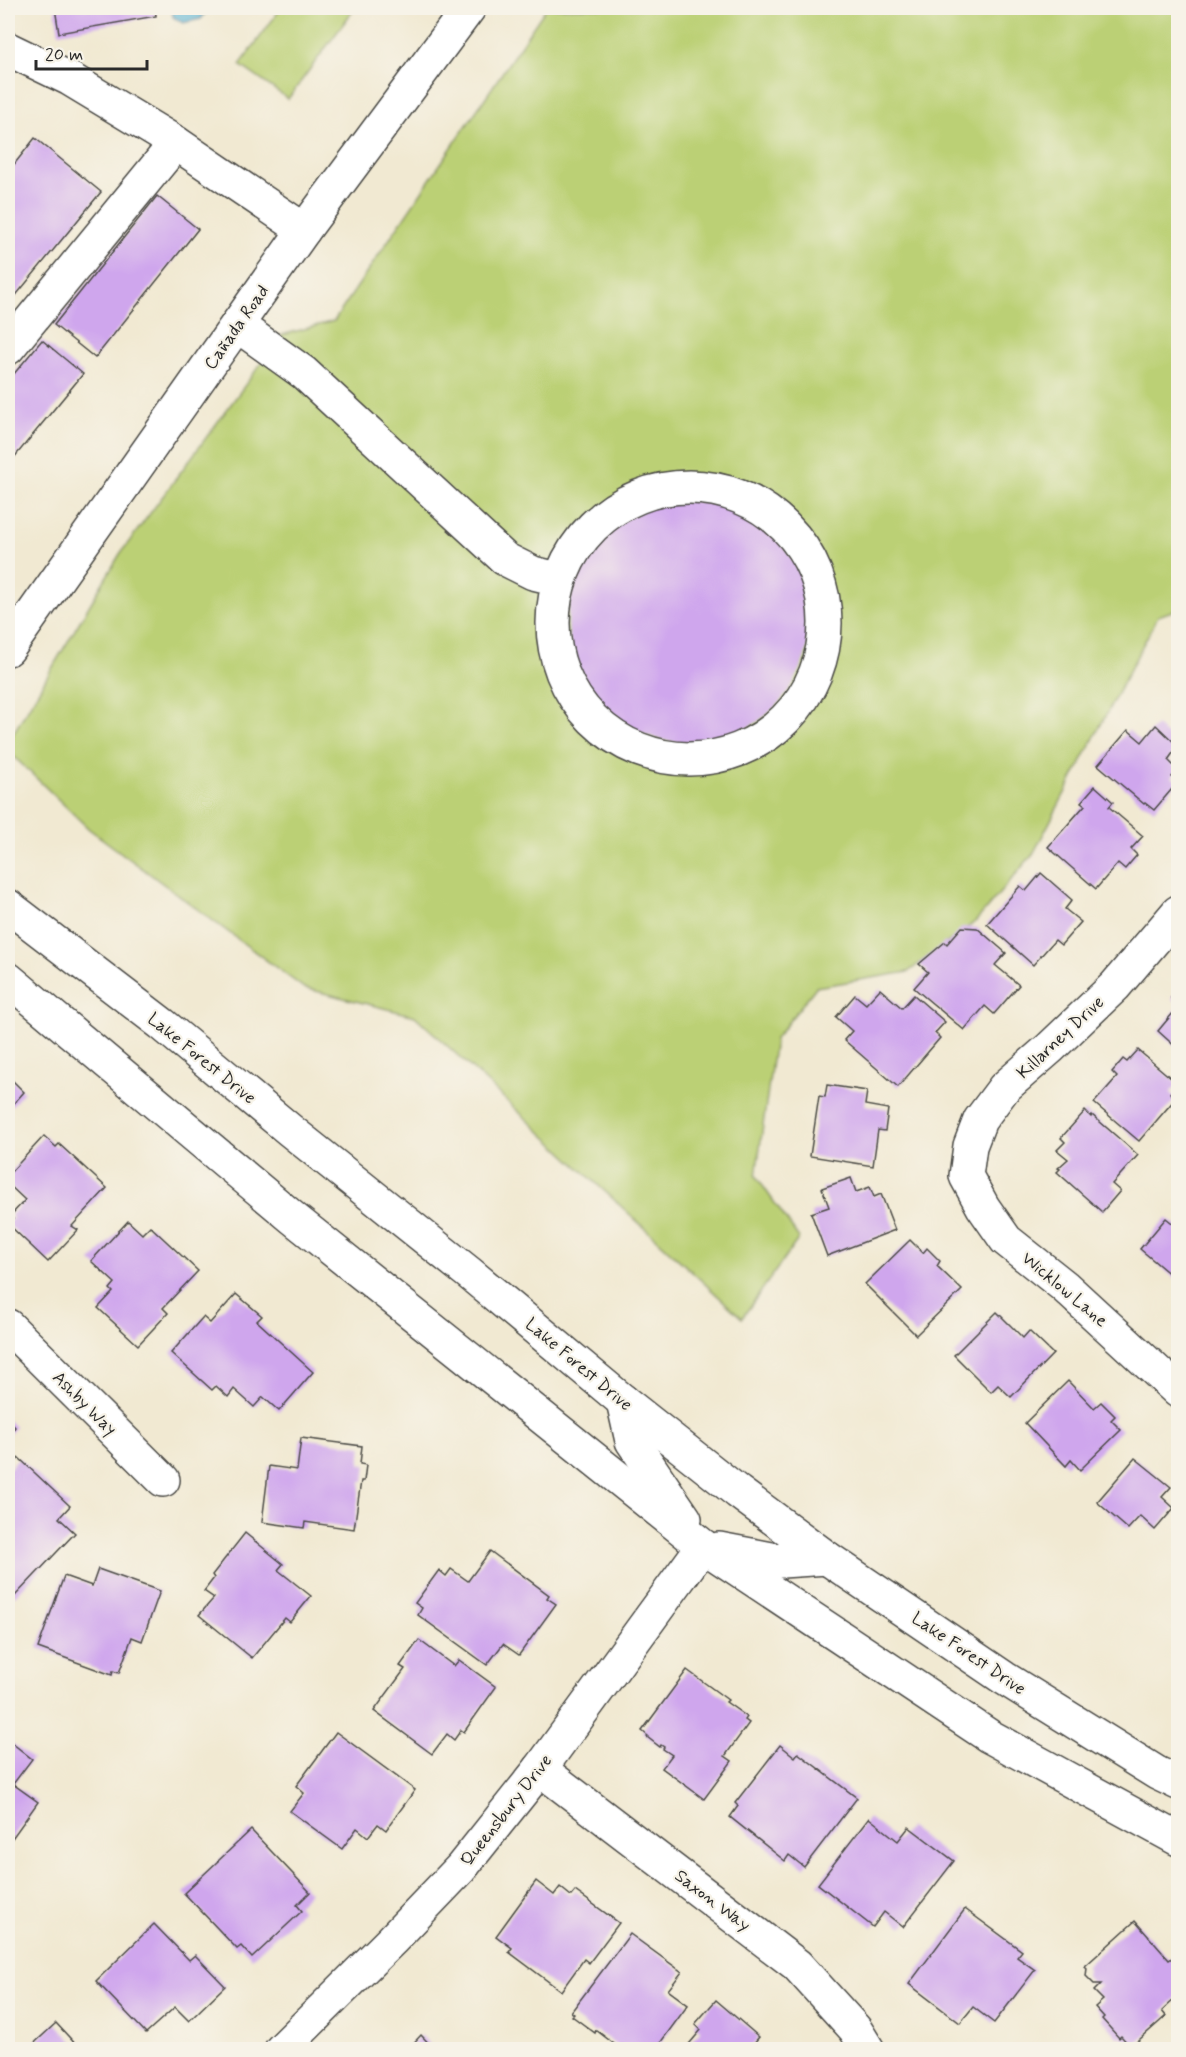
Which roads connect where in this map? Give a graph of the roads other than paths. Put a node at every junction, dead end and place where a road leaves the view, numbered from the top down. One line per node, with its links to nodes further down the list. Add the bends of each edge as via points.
1 (470, 8): 4 (street, Cañada Road)
2 (8, 49): 3 (street, via 70,79)
3 (176, 143): 4 (street); 6 (street)
4 (304, 230): 5 (street, Cañada Road)
5 (237, 325): 7 (street, via 304,373 505,559 533,573); 8 (street, Cañada Road)
6 (8, 348)
7 (558, 579): 7 (street, via 576,544 602,516 636,496 674,486 713,488 750,500 782,522 807,553 822,589 826,628 819,667 802,701 775,730 741,750 704,759 664,758 627,745 595,723 570,692 556,656 551,617)
8 (8, 649)
9 (8, 906): 15 (street, Lake Forest Drive, via 162,1024)
10 (1179, 912): 12 (street, Killarney Drive, via 1115,986 1004,1088 980,1120 970,1146)
11 (8, 979): 17 (street, via 293,1218)
12 (966, 1176): 14 (street, Wicklow Lane, via 1006,1240 1064,1286)
13 (8, 1326): 16 (street, Ashby Way)
14 (1179, 1391)
15 (623, 1401): 17 (street, via 632,1441); 18 (street, Lake Forest Drive)
16 (163, 1479)
17 (703, 1546): 18 (street, via 782,1561); 19 (street, Queensbury Drive); 21 (street, via 989,1736)
18 (827, 1558): 20 (street, Lake Forest Drive, via 1004,1678 1156,1773)
19 (540, 1769): 22 (street, Queensbury Drive, via 461,1868); 23 (street, Saxon Way, via 797,1965)
20 (1179, 1783)
21 (1179, 1839)
22 (280, 2049)
23 (868, 2049)

